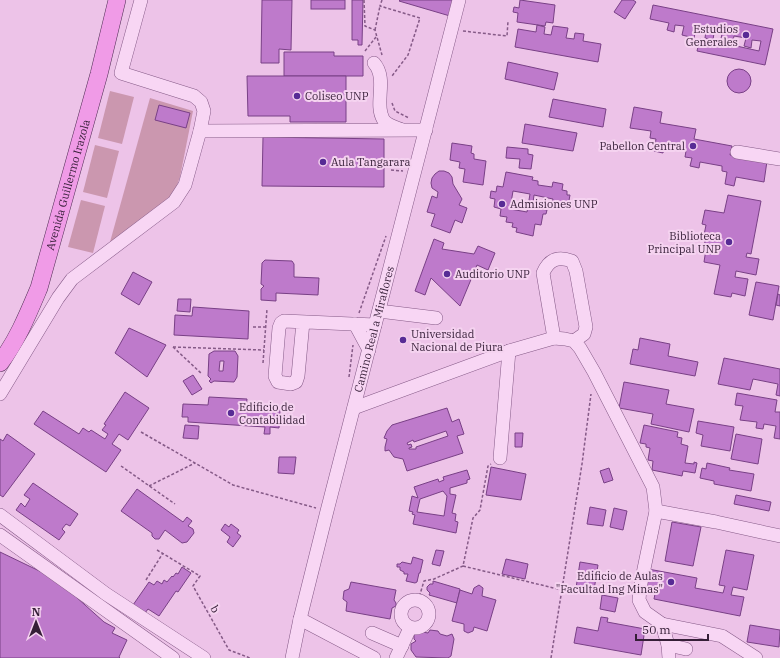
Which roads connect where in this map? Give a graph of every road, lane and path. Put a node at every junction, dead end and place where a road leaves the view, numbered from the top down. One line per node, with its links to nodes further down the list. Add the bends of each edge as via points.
1 (117, 0): 37 (main road, Avenida Guillermo Irazola, via 39,288 27,316)
2 (141, 0): 18 (lane, via 121,73 194,96 201,102 204,111)
3 (364, 0): 8 (path, via 365,26)
4 (382, 0): 6 (path)
5 (459, 0): 9 (lane, Camino Real a Miraflores)
6 (380, 6): 8 (path); 13 (path, via 420,18 408,55)
7 (508, 21): 9 (path, via 507,36)
8 (375, 30): 10 (path)
9 (452, 30): 17 (lane, Camino Real a Miraflores)
10 (376, 37): 11 (path); 12 (path)
11 (365, 51)
12 (379, 61): 16 (lane, via 383,120)
13 (390, 79)
14 (391, 99): 15 (path, via 395,111)
15 (413, 120)
16 (401, 130): 17 (lane); 18 (lane)
17 (426, 130): 25 (lane, Camino Real a Miraflores)
18 (200, 131): 42 (lane, via 185,185 174,202 72,279)
19 (737, 152): 20 (lane)
20 (780, 159)
21 (391, 170): 22 (path)
22 (407, 172)
23 (388, 230): 28 (path)
24 (267, 309): 31 (path)
25 (379, 311): 26 (lane); 29 (lane, Camino Real a Miraflores)
26 (436, 318)
27 (303, 322): 28 (lane)
28 (355, 324): 29 (lane); 35 (lane); 41 (path)
29 (375, 325): 35 (lane, Camino Real a Miraflores)
30 (253, 326): 31 (path)
31 (266, 327): 34 (path)
32 (554, 338): 33 (lane); 33 (lane, via 543,273 546,265 564,258 572,262 576,271 586,328 584,334); 36 (lane)
33 (574, 341): 39 (lane)
34 (264, 350): 38 (path); 40 (path, via 173,347)
35 (369, 350): 43 (lane, Camino Real a Miraflores)
36 (509, 351): 43 (lane); 45 (lane)
37 (0, 363)
38 (263, 363)
39 (594, 372): 50 (lane, via 653,487); 59 (path)
40 (202, 374)
41 (348, 383)
42 (0, 394)
43 (354, 408): 51 (lane, Camino Real a Miraflores)
44 (141, 432): 46 (path)
45 (500, 458): 57 (path, via 488,466 480,510 473,518)
46 (195, 464): 48 (path); 51 (path, via 234,485)
47 (121, 466): 48 (path)
48 (149, 486): 49 (path)
49 (174, 504)
50 (656, 511): 53 (lane); 62 (lane, via 640,588 640,600 645,612)
51 (326, 512): 61 (lane, Camino Real a Miraflores)
52 (0, 515): 69 (lane, via 106,594)
53 (780, 533)
54 (0, 535): 68 (lane)
55 (157, 550): 56 (path)
56 (163, 553): 58 (path); 70 (path, b, via 200,576 193,586 228,650)
57 (463, 566): 59 (path); 60 (path, via 426,580)
58 (146, 580)
59 (562, 590): 74 (path)
60 (418, 601): 63 (lane, via 405,604 401,612 403,622); 63 (lane, via 423,602 428,609 429,618 420,628)
61 (300, 619): 71 (lane, Camino Real a Miraflores); 72 (lane)
62 (662, 624): 65 (lane); 76 (lane, via 722,636)
63 (410, 628): 66 (lane)
64 (372, 633): 66 (lane)
65 (668, 645): 67 (lane); 75 (lane)
66 (402, 646): 73 (lane)
67 (686, 649)
68 (173, 658)
69 (204, 658)
70 (250, 658)
71 (292, 658)
72 (374, 658)
73 (396, 658)
74 (551, 658)
75 (669, 658)
76 (756, 658)

